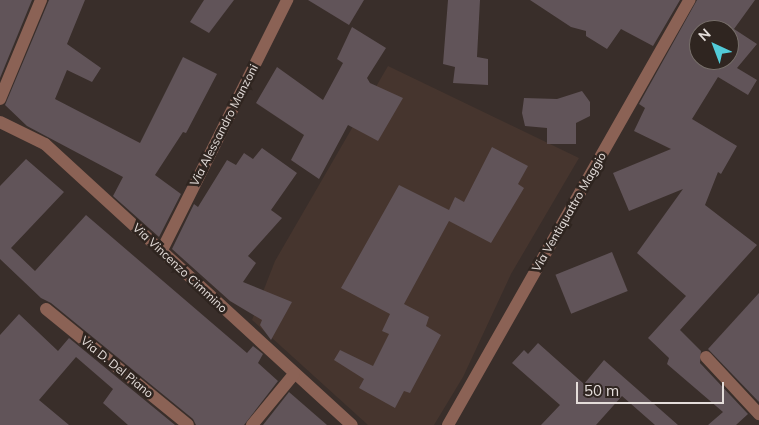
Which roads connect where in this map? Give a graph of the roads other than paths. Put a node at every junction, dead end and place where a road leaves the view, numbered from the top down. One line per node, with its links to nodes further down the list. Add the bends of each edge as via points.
1 (41, 0): 4 (street)
2 (288, 0): 6 (street, Via Alessandro Manzoni)
3 (689, 0): 14 (street, Via Ventiquattro Maggio)
4 (0, 99)
5 (0, 122): 6 (street, Via Vincenzo Cimmino, via 45,144)
6 (162, 250): 9 (street, Via Vincenzo Cimmino)
7 (46, 309): 11 (street, Via D. Del Piano)
8 (706, 357): 10 (street)
9 (294, 374): 12 (street); 13 (street, Via Vincenzo Cimmino)
10 (759, 414)
11 (188, 425)
12 (252, 425)
13 (352, 425)
14 (448, 425)

